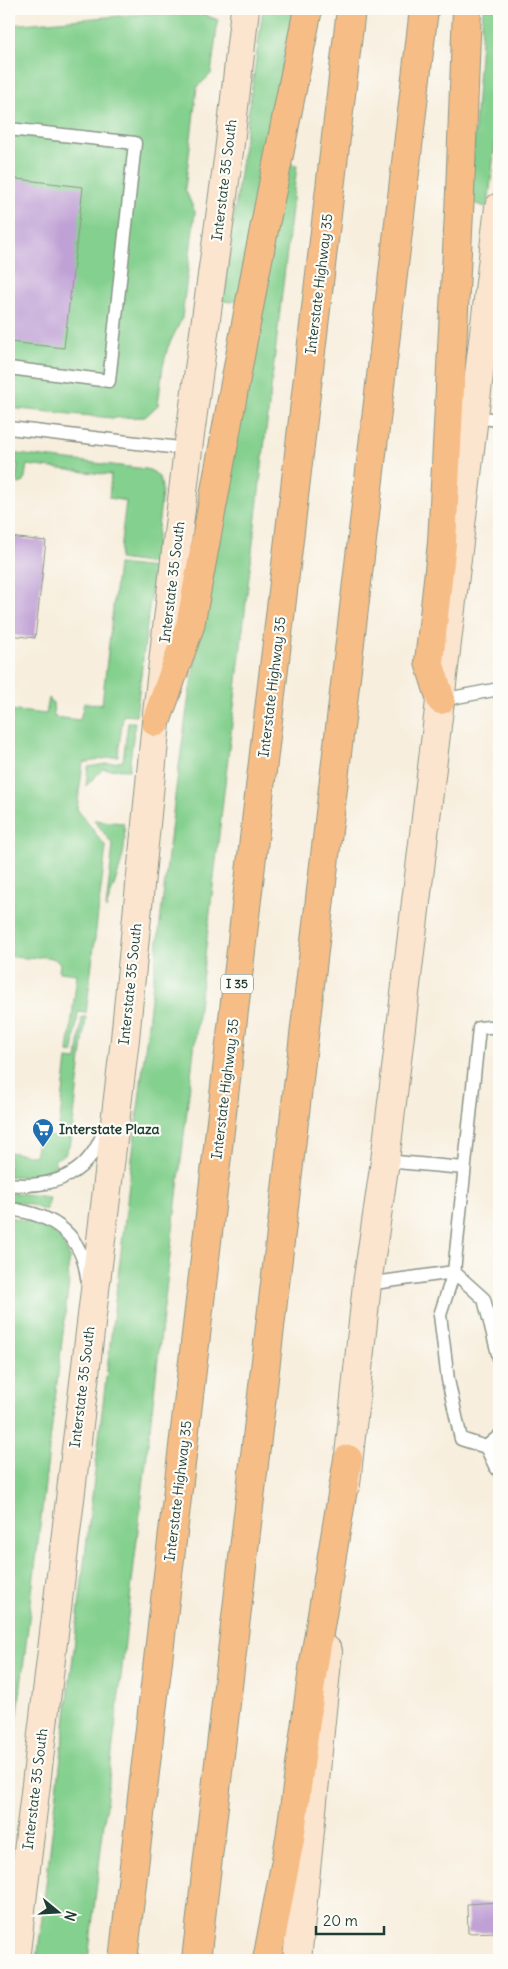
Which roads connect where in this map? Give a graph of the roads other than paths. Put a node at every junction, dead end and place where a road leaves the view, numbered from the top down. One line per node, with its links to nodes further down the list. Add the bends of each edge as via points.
1 (245, 9): 11 (main road, Interstate 35 South)
2 (308, 9): 14 (highway, via 190,626)
3 (351, 9): 30 (highway, Interstate Highway 35 / I 35)
4 (424, 9): 31 (highway)
5 (467, 9): 13 (highway, via 442,544 429,662)
6 (9, 130): 8 (lane, via 135,143 109,381)
7 (499, 207): 9 (main road)
8 (9, 368)
9 (487, 419): 13 (main road)
10 (9, 428): 11 (lane)
11 (188, 449): 14 (main road, Interstate 35 South)
12 (499, 689): 13 (lane)
13 (441, 700): 17 (main road)
14 (156, 722): 16 (main road, Interstate 35 South)
15 (499, 1026): 18 (lane, via 479,1028)
16 (125, 1039): 19 (lane, via 102,1135 90,1158 74,1172 53,1182); 23 (main road, Interstate 35 South)
17 (385, 1161): 18 (lane); 22 (main road)
18 (464, 1168): 21 (lane)
19 (9, 1184)
20 (9, 1209): 23 (lane, via 50,1221 76,1243 86,1269)
21 (454, 1272): 22 (lane); 24 (lane, via 484,1299); 26 (lane, via 440,1315 448,1380 462,1439)
22 (367, 1284): 27 (main road)
23 (88, 1340): 29 (main road, Interstate 35 South)
24 (499, 1358)
25 (499, 1436): 26 (lane)
26 (486, 1447): 28 (lane)
27 (348, 1459): 32 (highway, via 313,1669 290,1839); 33 (main road)
28 (499, 1471)
29 (15, 1960)
30 (123, 1960)
31 (196, 1960)
32 (267, 1960)
33 (297, 1960)

